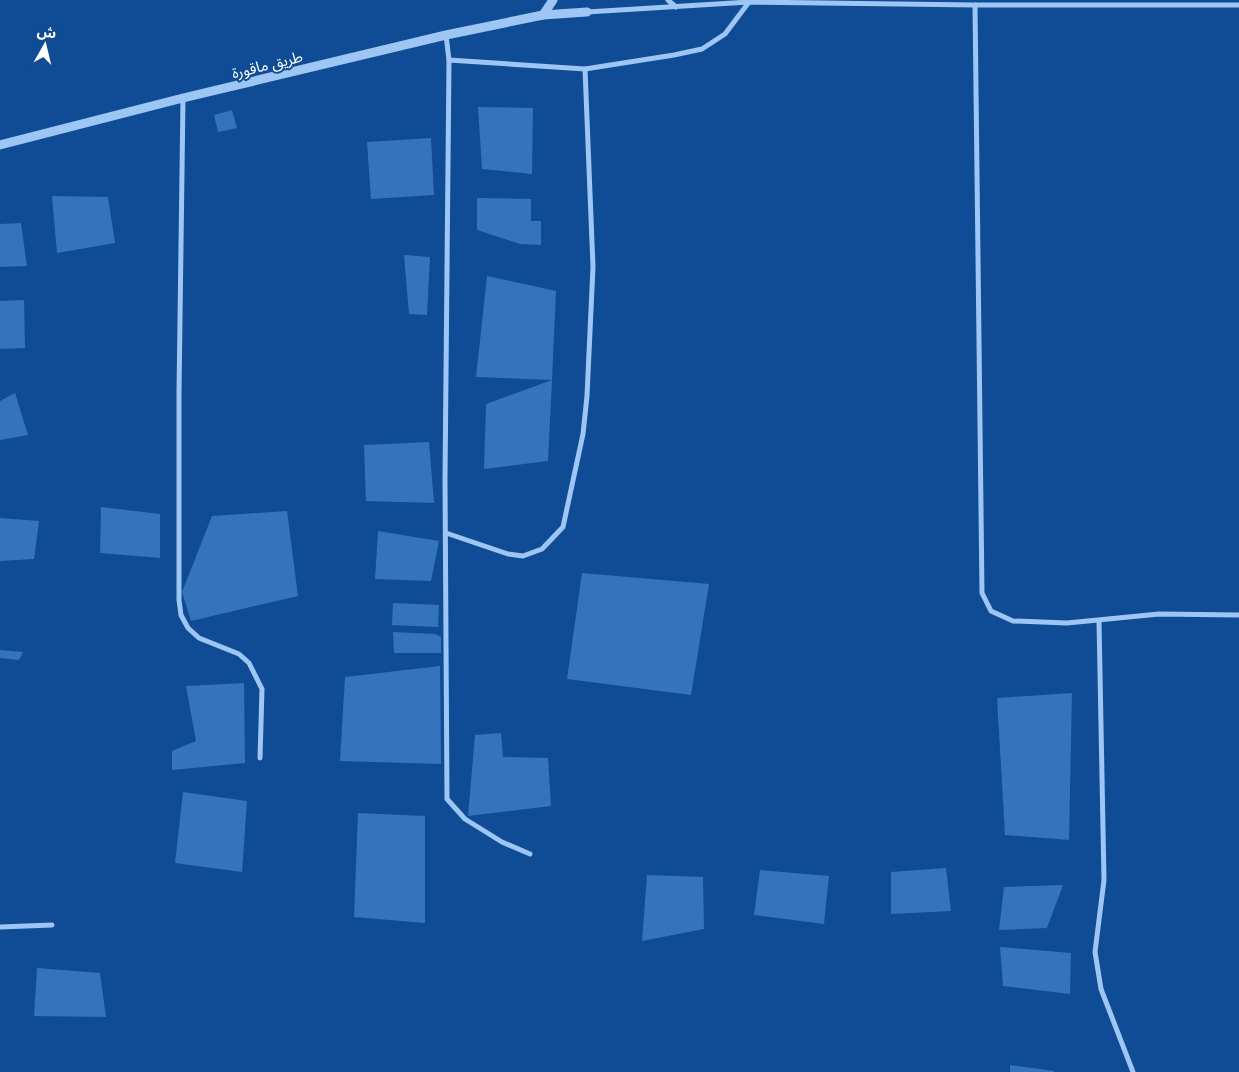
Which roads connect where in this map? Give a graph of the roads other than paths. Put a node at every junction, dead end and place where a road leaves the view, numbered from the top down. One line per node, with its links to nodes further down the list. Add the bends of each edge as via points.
1 (553, 0): 8 (street)
2 (668, 0): 6 (street)
3 (749, 2): 4 (street); 6 (street); 11 (street, via 725,34 702,49)
4 (975, 5): 5 (street); 16 (street, via 982,593 991,610 1013,621 1067,624)
5 (1239, 5)
6 (676, 7): 7 (street)
7 (587, 12): 8 (street, طريق ماقورة)
8 (543, 15): 9 (street, طريق ماقورة)
9 (446, 34): 10 (street); 12 (street, طريق ماقورة)
10 (448, 60): 11 (street); 14 (street)
11 (585, 69): 14 (street, via 593,267 587,396 583,434 563,527 542,549 523,556)
12 (184, 98): 13 (street, طريق ماقورة); 17 (street, via 178,393 180,607 188,628 199,638 239,654 249,663 262,689)
13 (0, 145)
14 (446, 533): 18 (street, via 447,799 464,819 502,842)
15 (1239, 615): 16 (street, via 1159,614)
16 (1099, 621): 21 (street, via 1104,880 1095,952 1101,989)
17 (260, 758)
18 (530, 854)
19 (52, 925): 20 (street)
20 (0, 927)
21 (1133, 1072)

